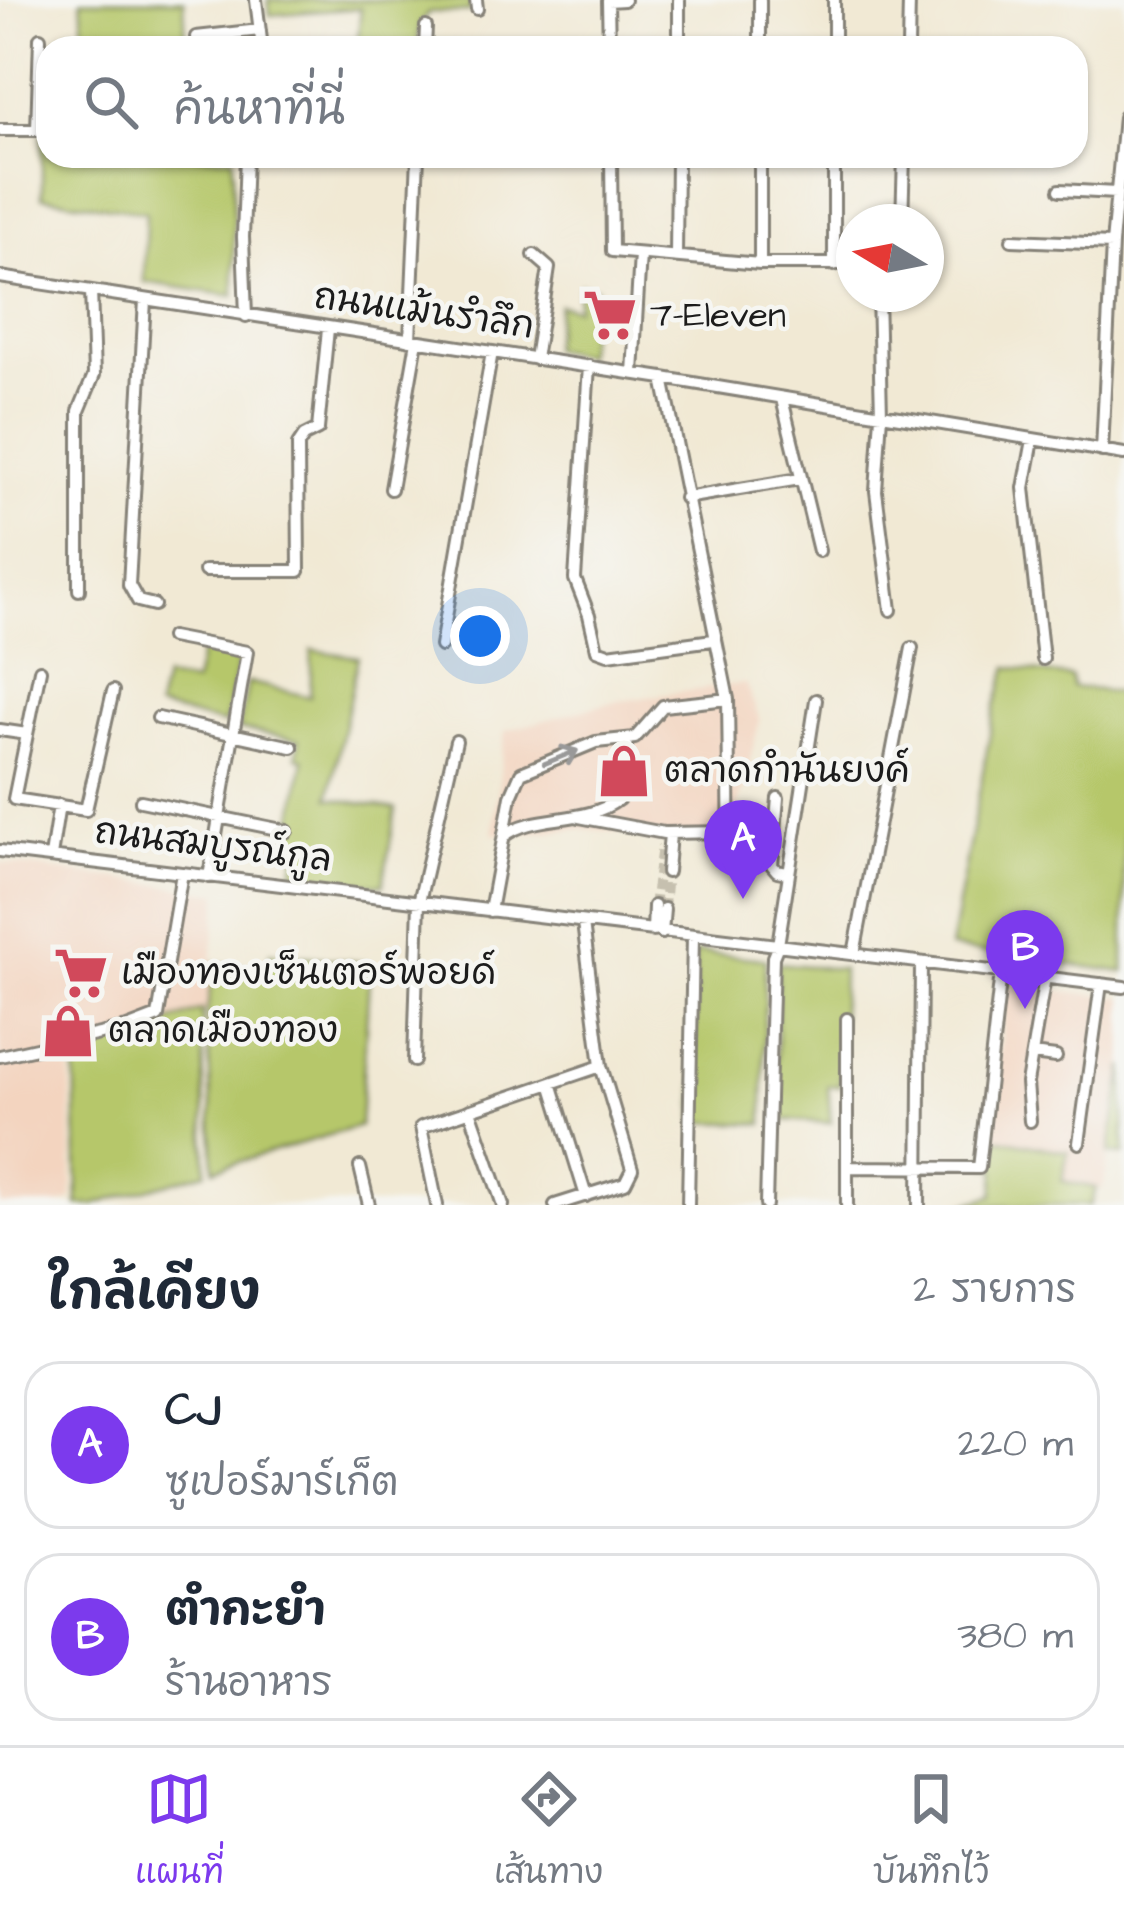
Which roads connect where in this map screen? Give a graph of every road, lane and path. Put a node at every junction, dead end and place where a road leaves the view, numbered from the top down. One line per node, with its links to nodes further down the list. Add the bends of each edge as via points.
1 (256, 0): 8 (street)
2 (624, 0): 12 (street, via 608,1)
3 (679, 0): 13 (street)
4 (760, 0): 14 (street)
5 (834, 0): 15 (street)
6 (909, 0): 16 (street)
7 (426, 27): 11 (street)
8 (260, 30): 9 (street); 10 (street)
9 (212, 36)
10 (261, 36)
11 (426, 36)
12 (609, 36)
13 (679, 36)
14 (760, 36)
15 (834, 36)
16 (908, 36)
17 (1124, 117): 28 (street)
18 (0, 130): 19 (street)
19 (36, 130)
20 (246, 168): 41 (street)
21 (418, 168): 43 (street)
22 (610, 168): 32 (street, via 612,251)
23 (677, 168): 34 (street)
24 (760, 168): 35 (street)
25 (834, 168): 36 (street)
26 (904, 168): 29 (street)
27 (1060, 190): 28 (street)
28 (1116, 194): 31 (street)
29 (903, 204)
30 (1012, 240): 31 (street)
31 (1112, 244): 52 (street)
32 (640, 254): 34 (street); 47 (street)
33 (534, 255): 45 (street, via 549,268)
34 (676, 256): 35 (street)
35 (760, 264): 36 (street)
36 (834, 265)
37 (0, 277): 38 (street, ถนนแม้นรำลึก)
38 (91, 292): 39 (street, ถนนแม้นรำลึก); 59 (street, via 94,375 79,411)
39 (145, 300): 41 (street, ถนนแม้นรำลึก); 60 (street, via 129,585 138,601)
40 (878, 312): 50 (street)
41 (246, 316): 42 (street, ถนนแม้นรำลึก)
42 (328, 329): 43 (street, ถนนแม้นรำลึก); 58 (street, via 318,429 298,445 299,571)
43 (414, 341): 44 (street, ถนนแม้นรำลึก); 55 (street)
44 (492, 352): 45 (street, ถนนแม้นรำลึก); 64 (street)
45 (535, 358): 46 (street, ถนนแม้นรำลึก)
46 (589, 367): 47 (street, ถนนแม้นรำลึก); 63 (street, via 575,579 597,650)
47 (633, 373): 48 (street, ถนนแม้นรำลึก)
48 (663, 378): 49 (street, ถนนแม้นรำลึก); 56 (street)
49 (782, 399): 50 (street, ถนนแม้นรำลึก); 54 (street)
50 (880, 415): 51 (street, ถนนแม้นรำลึก); 61 (street, via 876,491)
51 (1033, 440): 52 (street, ถนนแม้นรำลึก); 66 (street, via 1024,488)
52 (1102, 451): 53 (street, ถนนแม้นรำลึก)
53 (1124, 454)
54 (800, 479): 56 (street); 57 (street)
55 (391, 489)
56 (686, 498): 63 (street)
57 (818, 551)
58 (206, 571)
59 (80, 590)
60 (154, 605)
61 (891, 610)
62 (171, 637): 74 (street, via 248,652)
63 (713, 640): 69 (street)
64 (441, 646)
65 (912, 648): 103 (street)
66 (1043, 659)
67 (40, 670): 73 (street)
68 (113, 692): 80 (street, via 86,810)
69 (728, 699): 75 (street, via 663,706); 86 (street)
70 (816, 700): 93 (street)
71 (158, 718): 74 (street)
72 (0, 730): 73 (street)
73 (27, 734): 80 (street, via 14,799)
74 (232, 734): 77 (street); 82 (street)
75 (627, 739): 81 (street, one-way to 75, via 521,773 596,742); 83 (street, via 619,799)
76 (455, 741): 96 (street)
77 (292, 747)
78 (778, 798): 93 (street, via 772,865)
79 (141, 801): 82 (street)
80 (58, 806): 90 (street)
81 (509, 809): 84 (street); 87 (street)
82 (217, 817): 85 (street); 95 (street)
83 (579, 817): 84 (street); 88 (street)
84 (524, 824): 87 (street)
85 (287, 831)
86 (730, 832): 88 (street); 91 (street)
87 (504, 836): 98 (street)
88 (666, 837): 92 (street)
89 (0, 850): 90 (street, ถนนสมบูรณ์กูล)
90 (52, 856): 94 (street, ถนนสมบูรณ์กูล)
91 (730, 858)
92 (667, 872)
93 (788, 873): 102 (street)
94 (182, 874): 95 (street, ถนนสมบูรณ์กูล); 111 (street, via 158,1016)
95 (209, 877): 96 (street, ถนนสมบูรณ์กูล)
96 (419, 902): 98 (street, ถนนสมบูรณ์กูล); 113 (street)
97 (659, 908): 100 (street)
98 (490, 911): 99 (street, ถนนสมบูรณ์กูล)
99 (583, 923): 100 (street, ถนนสมบูรณ์กูล); 114 (street)
100 (658, 932): 101 (street, ถนนสมบูรณ์กูล)
101 (693, 936): 102 (street, ถนนสมบูรณ์กูล); 127 (street)
102 (778, 945): 103 (street, ถนนสมบูรณ์กูล); 128 (street)
103 (854, 955): 104 (street, ถนนสมบูรณ์กูล)
104 (922, 963): 105 (street, ถนนสมบูรณ์กูล); 121 (street)
105 (1001, 972): 106 (street, ถนนสมบูรณ์กูล); 121 (street, via 979,1168)
106 (1045, 977): 107 (street, ถนนสมบูรณ์กูล); 110 (street)
107 (1101, 984): 108 (street, ถนนสมบูรณ์กูล); 118 (street)
108 (1124, 987)
109 (847, 1019): 119 (street)
110 (1032, 1054): 112 (street); 117 (street)
111 (0, 1056)
112 (1056, 1057)
113 (414, 1061)
114 (601, 1066): 115 (street); 122 (street, via 632,1169 625,1183)
115 (551, 1083): 116 (street); 122 (street)
116 (470, 1110): 124 (street, via 421,1127); 125 (street)
117 (1030, 1121)
118 (1079, 1143)
119 (847, 1166): 121 (street); 129 (street)
120 (359, 1167): 123 (street)
121 (921, 1168): 130 (street)
122 (586, 1196): 126 (street)
123 (369, 1205)
124 (437, 1205)
125 (503, 1205)
126 (555, 1205)
127 (688, 1205)
128 (766, 1205)
129 (847, 1205)
130 (919, 1205)

